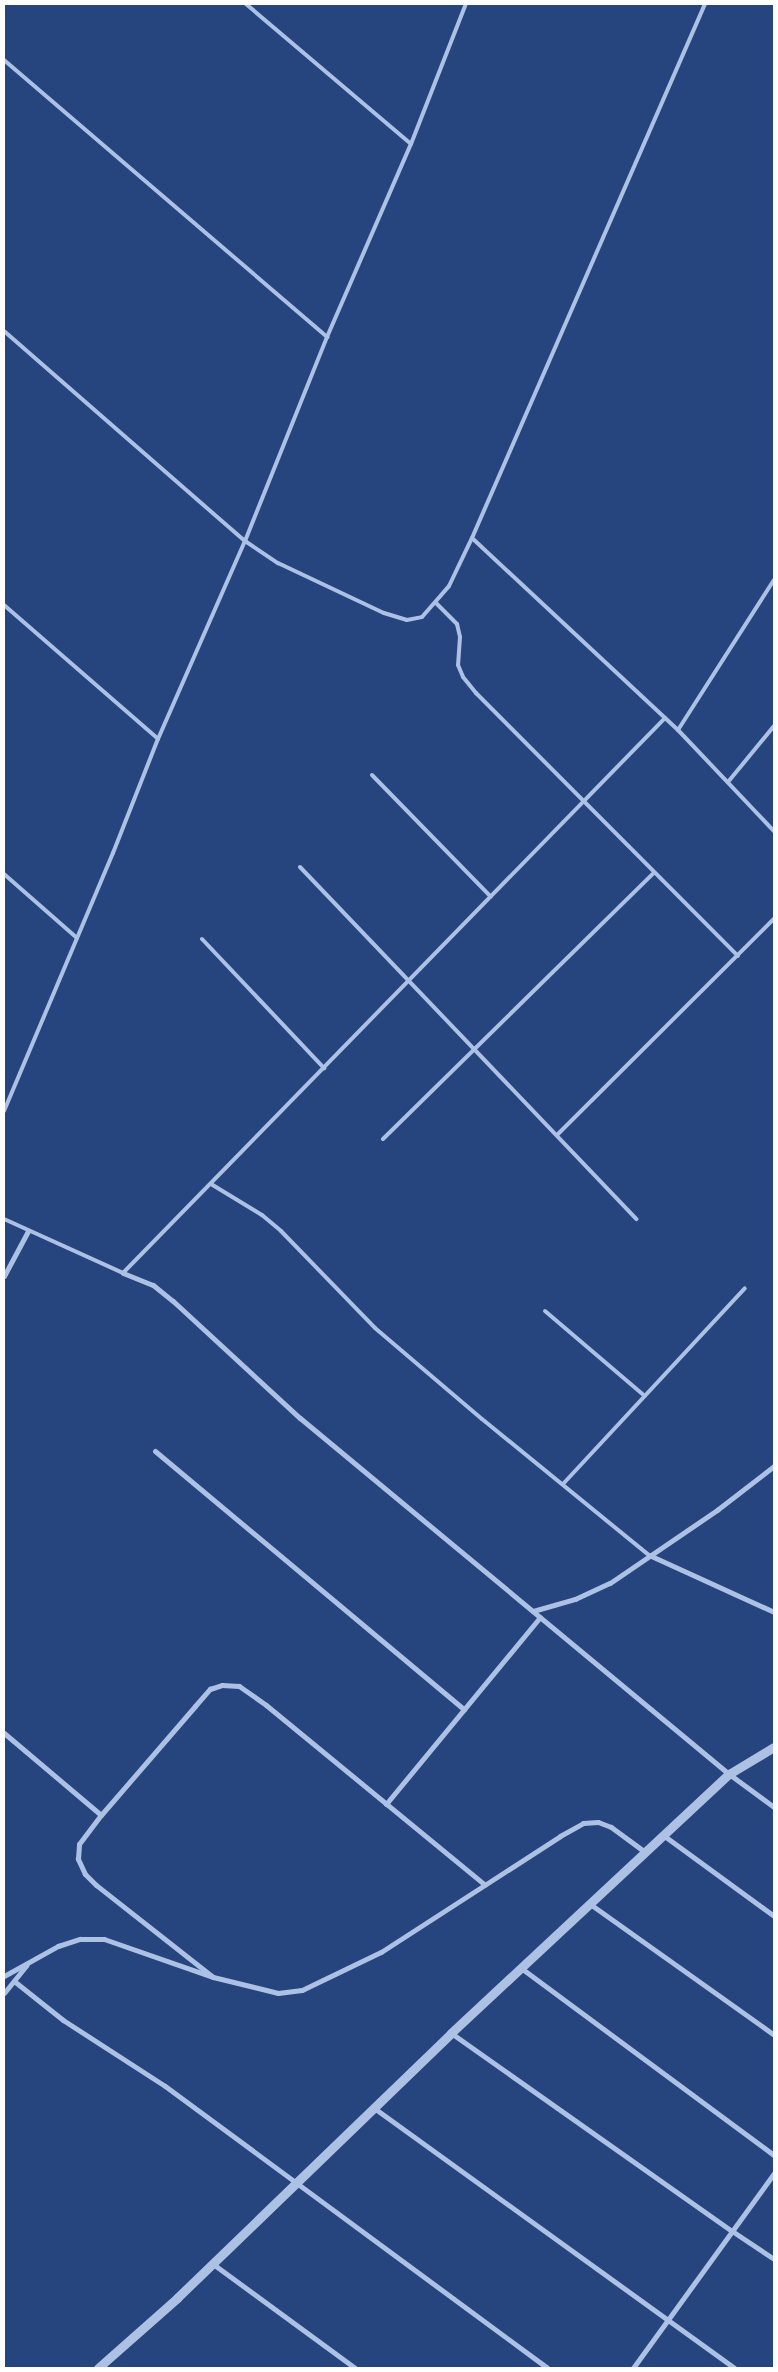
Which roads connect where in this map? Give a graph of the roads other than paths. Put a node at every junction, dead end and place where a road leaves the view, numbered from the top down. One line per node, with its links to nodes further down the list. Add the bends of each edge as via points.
1 (246, 4): 5 (lane)
2 (466, 4): 5 (lane)
3 (705, 4): 8 (lane)
4 (4, 60): 7 (lane)
5 (411, 144): 7 (lane)
6 (4, 331): 9 (lane)
7 (327, 337): 9 (lane)
8 (472, 538): 11 (lane, via 449,586); 13 (lane)
9 (245, 541): 11 (lane, via 278,563 399,618 422,617); 16 (lane)
10 (774, 580): 15 (lane)
11 (436, 603): 19 (lane, via 456,624 460,637 458,665 463,677)
12 (4, 604): 16 (lane)
13 (665, 718): 15 (lane); 19 (lane)
14 (774, 726): 18 (lane)
15 (678, 730): 18 (lane)
16 (158, 738): 26 (lane)
17 (372, 775): 24 (lane)
18 (728, 782): 20 (lane)
19 (583, 802): 22 (lane); 24 (lane)
20 (774, 831)
21 (300, 867): 29 (lane)
22 (654, 873): 28 (lane); 30 (lane)
23 (4, 874): 26 (lane)
24 (490, 897): 29 (lane)
25 (774, 919): 28 (lane)
26 (78, 938): 32 (lane)
27 (202, 939): 31 (lane)
28 (738, 956): 33 (lane)
29 (410, 980): 30 (lane); 31 (lane)
30 (475, 1049): 33 (lane); 34 (lane)
31 (324, 1068): 35 (lane)
32 (4, 1111)
33 (557, 1136): 36 (lane)
34 (383, 1139)
35 (210, 1184): 39 (lane); 46 (lane, via 282,1231 375,1328)
36 (636, 1218)
37 (4, 1219): 38 (lane)
38 (28, 1231): 39 (lane); 40 (street)
39 (123, 1274): 48 (street, via 153,1285 173,1301 300,1418)
40 (4, 1276)
41 (745, 1288): 43 (lane)
42 (545, 1311): 43 (lane)
43 (645, 1396): 46 (lane)
44 (155, 1451): 51 (street)
45 (774, 1466): 47 (street, via 717,1510)
46 (563, 1484): 47 (lane)
47 (650, 1555): 48 (street, via 610,1583 575,1599); 49 (street)
48 (533, 1611): 50 (street)
49 (774, 1612)
50 (540, 1617): 51 (street); 54 (street)
51 (464, 1709): 55 (street)
52 (4, 1733): 57 (street)
53 (774, 1747): 54 (street)
54 (730, 1774): 56 (street); 58 (street)
55 (386, 1804): 57 (street, via 253,1696 239,1686 222,1685 210,1690 195,1706); 60 (street)
56 (774, 1806)
57 (101, 1815): 66 (street, via 79,1844 78,1860 85,1874)
58 (663, 1835): 59 (street); 62 (street)
59 (646, 1852): 60 (street, via 611,1827 598,1822 583,1823); 61 (street)
60 (485, 1885): 66 (street, via 381,1952 302,1990 278,1993)
61 (590, 1904): 64 (street); 70 (street)
62 (774, 1916)
63 (29, 1963): 65 (street); 66 (street, via 58,1946 80,1939 104,1939); 67 (street)
64 (521, 1968): 69 (street); 72 (street)
65 (4, 1976)
66 (213, 1977)
67 (14, 1981): 68 (street); 74 (street, via 63,2020 164,2086)
68 (4, 1993)
69 (451, 2034): 71 (street); 75 (street)
70 (774, 2036)
71 (374, 2108): 74 (street); 78 (street)
72 (774, 2155)
73 (774, 2172): 75 (street)
74 (296, 2184): 77 (street); 81 (street)
75 (732, 2231): 76 (street); 78 (street)
76 (774, 2259)
77 (212, 2264): 79 (street); 80 (street)
78 (666, 2321): 82 (street); 83 (street)
79 (98, 2368)
80 (355, 2368)
81 (548, 2368)
82 (633, 2368)
83 (734, 2368)

